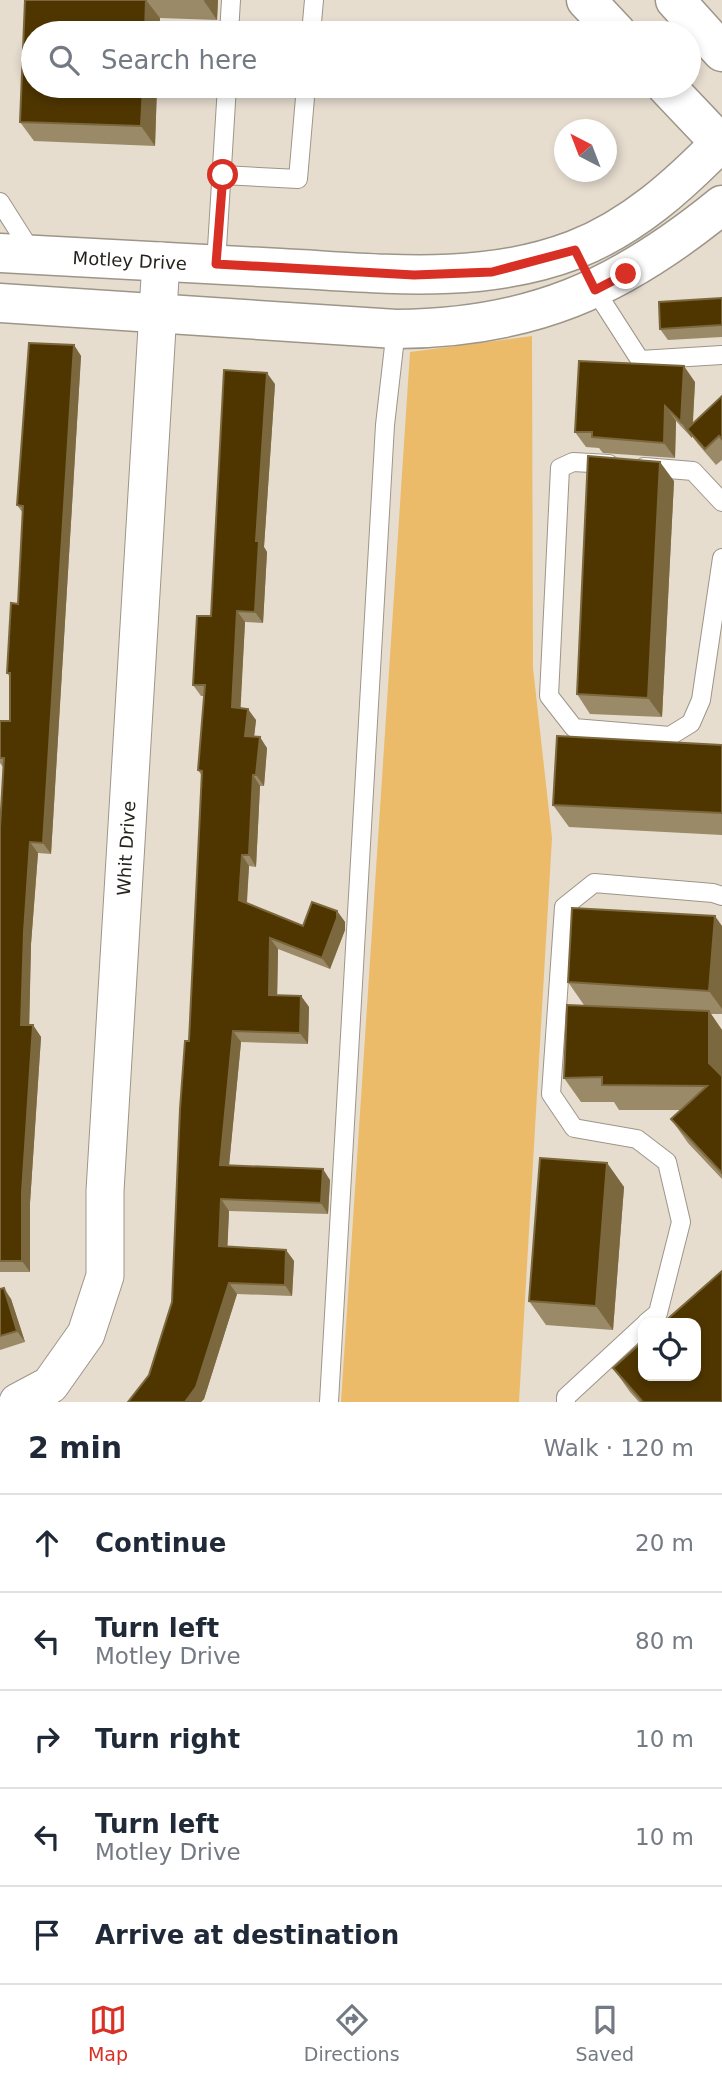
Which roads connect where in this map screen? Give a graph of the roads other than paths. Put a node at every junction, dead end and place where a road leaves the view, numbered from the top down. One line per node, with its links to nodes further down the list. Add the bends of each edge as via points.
1 (231, 0): 5 (lane)
2 (314, 0): 6 (lane)
3 (586, 0): 7 (main road)
4 (675, 0): 8 (main road)
5 (230, 21)
6 (312, 21)
7 (606, 21)
8 (694, 21)
9 (701, 29): 10 (main road)
10 (722, 52)
11 (226, 98): 15 (lane)
12 (305, 98): 15 (lane, via 298,179)
13 (678, 98): 14 (main road)
14 (721, 143): 18 (main road, Motley Drive, via 657,203)
15 (223, 175): 21 (lane)
16 (0, 202): 19 (lane)
17 (722, 205): 22 (main road, via 654,256)
18 (575, 250): 21 (main road, Motley Drive, via 492,272 414,275); 22 (main road)
19 (17, 254): 20 (main road, Motley Drive)
20 (161, 261): 21 (main road, Motley Drive); 24 (street, Whit Drive)
21 (216, 264)
22 (595, 290): 25 (main road, via 510,318); 26 (lane, via 640,360)
23 (0, 303): 24 (main road)
24 (158, 314): 25 (main road); 32 (street, Whit Drive, via 106,1177 105,1276 86,1334 50,1385)
25 (396, 330): 33 (lane, via 384,438)
26 (722, 355)
27 (722, 502): 28 (lane, via 693,471 573,462 560,468 549,696 574,728 670,736 691,723 701,701)
28 (722, 558)
29 (722, 896): 30 (lane, via 594,883 564,907 563,1017 551,1094 574,1128 637,1139 667,1162 681,1222 658,1313)
30 (653, 1318)
31 (638, 1331): 34 (lane, via 566,1397)
32 (18, 1402)
33 (329, 1402)
34 (566, 1402)

